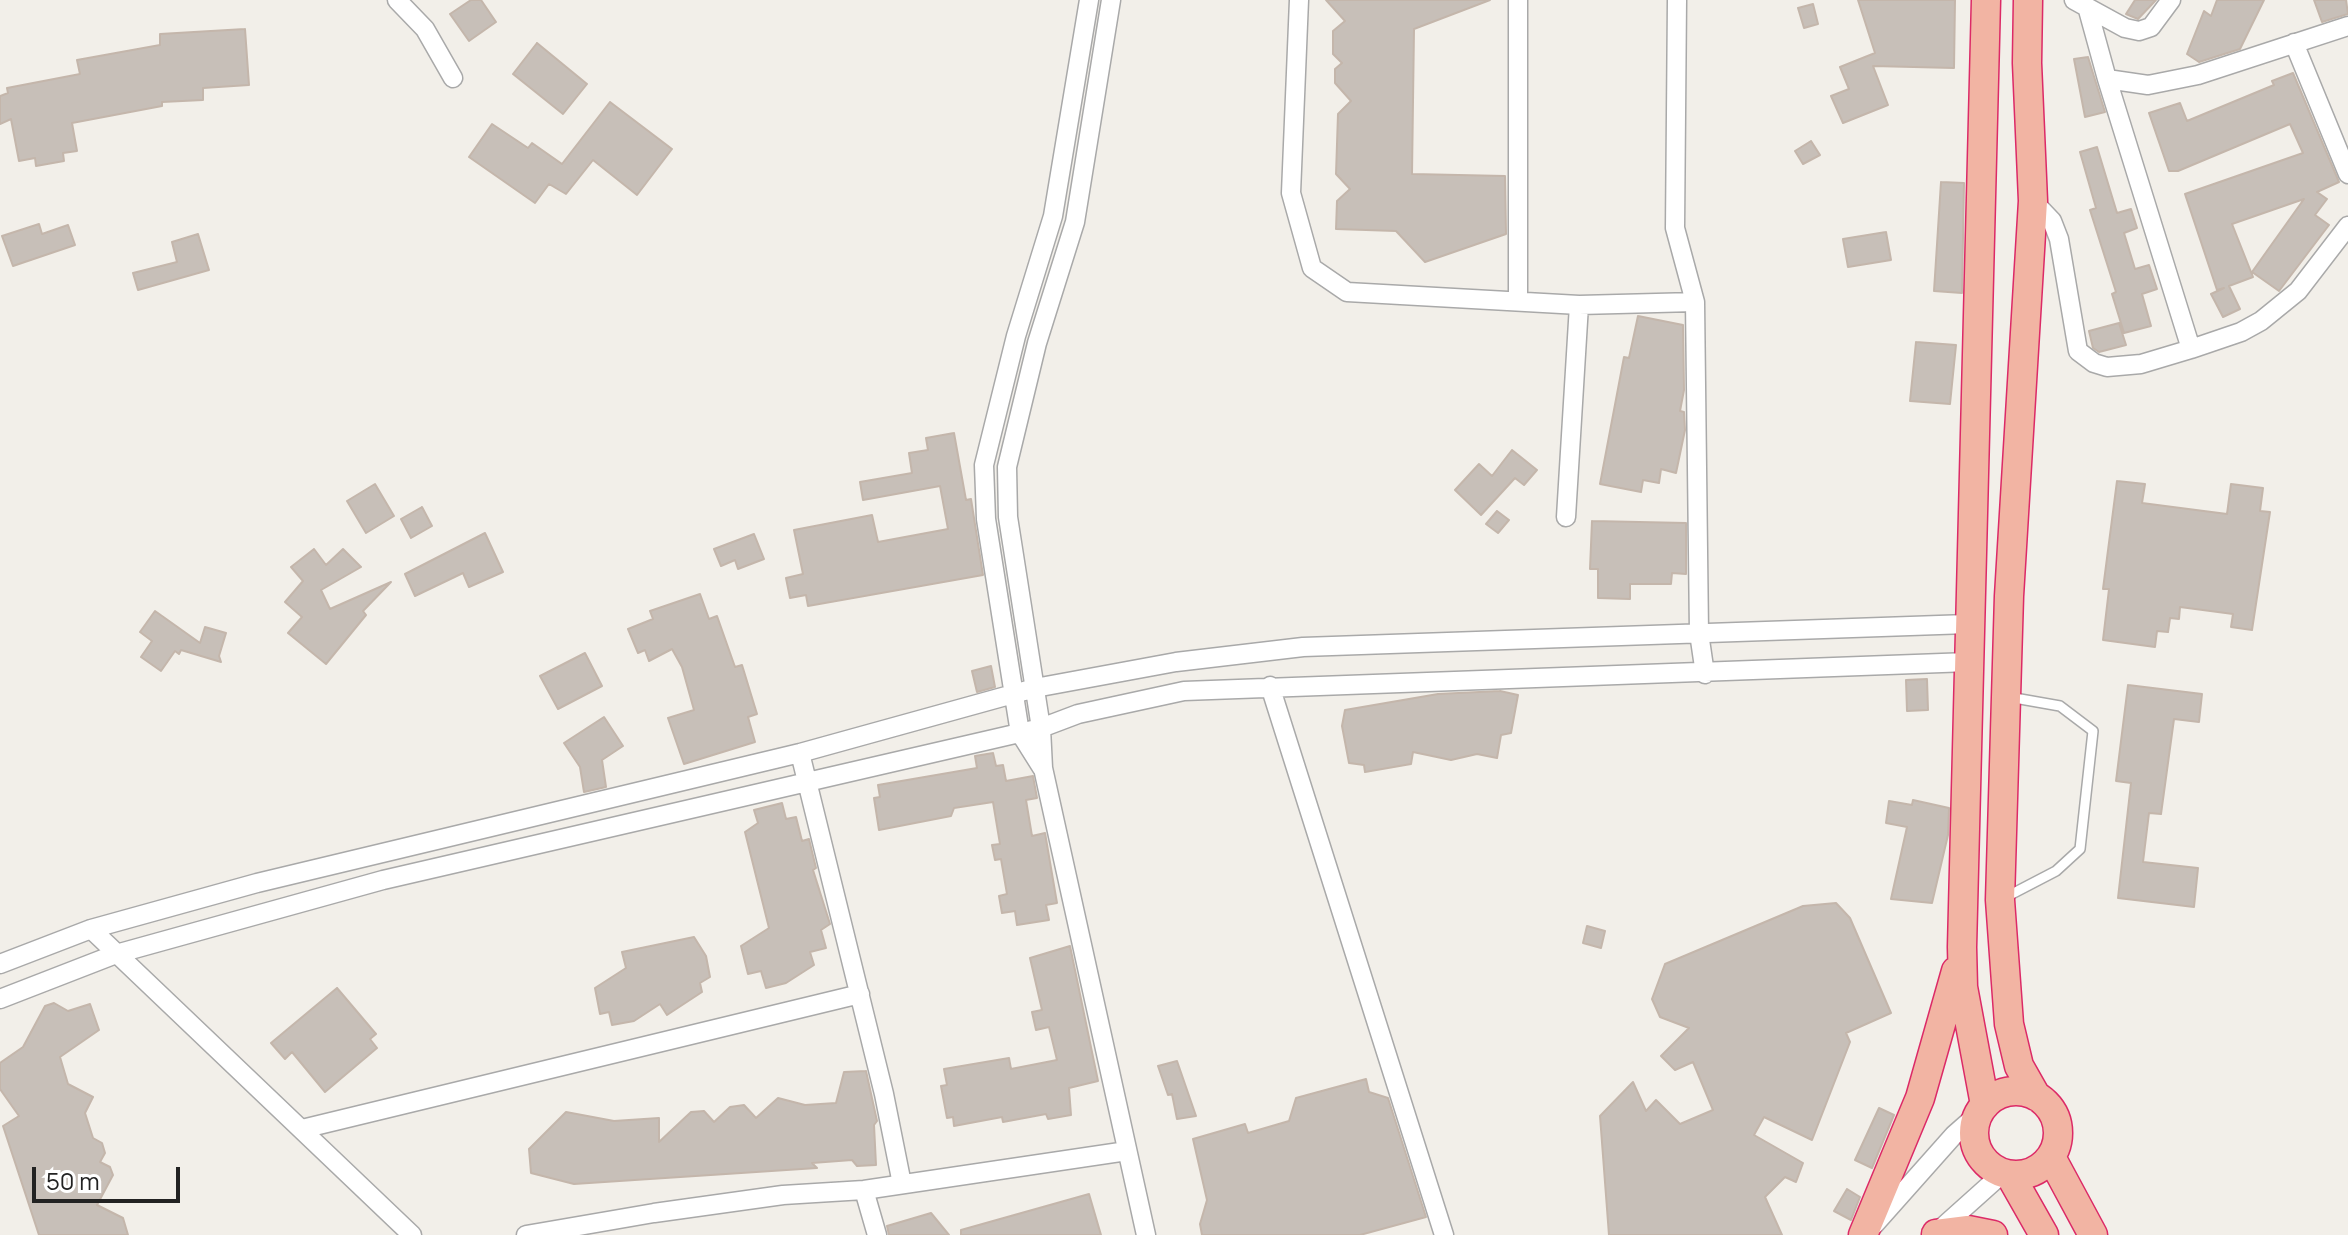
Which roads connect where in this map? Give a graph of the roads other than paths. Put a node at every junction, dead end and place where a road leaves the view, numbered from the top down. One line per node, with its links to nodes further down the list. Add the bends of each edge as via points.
1 (397, 0): 13 (street, via 425,29)
2 (1089, 0): 29 (street, via 1053,216 984,465 986,519)
3 (1111, 0): 28 (street, via 1075,222 1037,343 1007,467 1008,517)
4 (1299, 0): 18 (street, via 1291,193 1312,268 1347,292)
5 (1518, 0): 18 (street)
6 (1677, 0): 19 (street, via 1675,228)
7 (1986, 0): 23 (highway)
8 (2028, 0): 16 (highway)
9 (2171, 0): 10 (street, via 2151,27 2139,31)
10 (2081, 5): 14 (street)
11 (2348, 26): 12 (street)
12 (2294, 43): 14 (street, via 2198,75 2148,85); 15 (street)
13 (453, 78)
14 (2107, 79): 21 (street)
15 (2348, 174)
16 (2033, 201): 21 (street, via 2052,221 2059,239 2078,351 2107,367 2141,364); 30 (highway)
17 (2348, 226): 21 (street, via 2298,291 2261,321)
18 (1518, 301): 20 (street)
19 (1695, 302): 20 (street); 24 (street)
20 (1579, 305): 22 (street)
21 (2191, 349)
22 (1566, 517)
23 (1968, 624): 24 (street); 25 (highway)
24 (1699, 633): 26 (street); 28 (street, via 1303,647 1176,662)
25 (1969, 662): 26 (street); 38 (highway)
26 (1705, 674): 27 (street)
27 (1270, 686): 31 (street, via 1184,691 1078,714); 56 (street)
28 (1035, 688): 29 (street); 31 (street)
29 (1014, 694): 32 (street); 33 (street)
30 (2006, 696): 36 (highway); 36 (lane, via 2060,706 2093,731 2080,849 2056,871)
31 (1041, 728): 32 (street); 34 (street)
32 (1020, 733): 34 (street); 35 (street)
33 (800, 753): 35 (street); 37 (street, via 257,883)
34 (1043, 768): 46 (street)
35 (807, 782): 39 (street, via 383,880); 41 (street)
36 (2000, 900): 43 (highway, via 2009,1024 2019,1066)
37 (91, 929): 39 (street); 40 (street)
38 (1962, 947): 44 (highway); 57 (highway, via 1920,1098)
39 (116, 954): 42 (street); 45 (street)
40 (0, 964)
41 (860, 994): 45 (street); 49 (street)
42 (0, 999)
43 (2036, 1096): 44 (highway, via 2011,1092); 47 (highway, via 2057,1124)
44 (1982, 1109): 48 (highway, via 1974,1132 1977,1149 1988,1164); 57 (street)
45 (302, 1129): 52 (street)
46 (1127, 1151): 49 (street); 55 (street)
47 (2051, 1157): 48 (highway, via 2028,1173); 60 (highway)
48 (2007, 1174): 51 (street); 59 (highway)
49 (902, 1184): 50 (street)
50 (864, 1190): 53 (street, via 755,1199); 54 (street)
51 (1935, 1234): 58 (highway, via 1968,1230)
52 (412, 1235)
53 (526, 1235)
54 (877, 1235)
55 (1146, 1235)
56 (1444, 1235)
57 (1864, 1235)
58 (1993, 1235)
59 (2044, 1235)
60 (2093, 1235)

